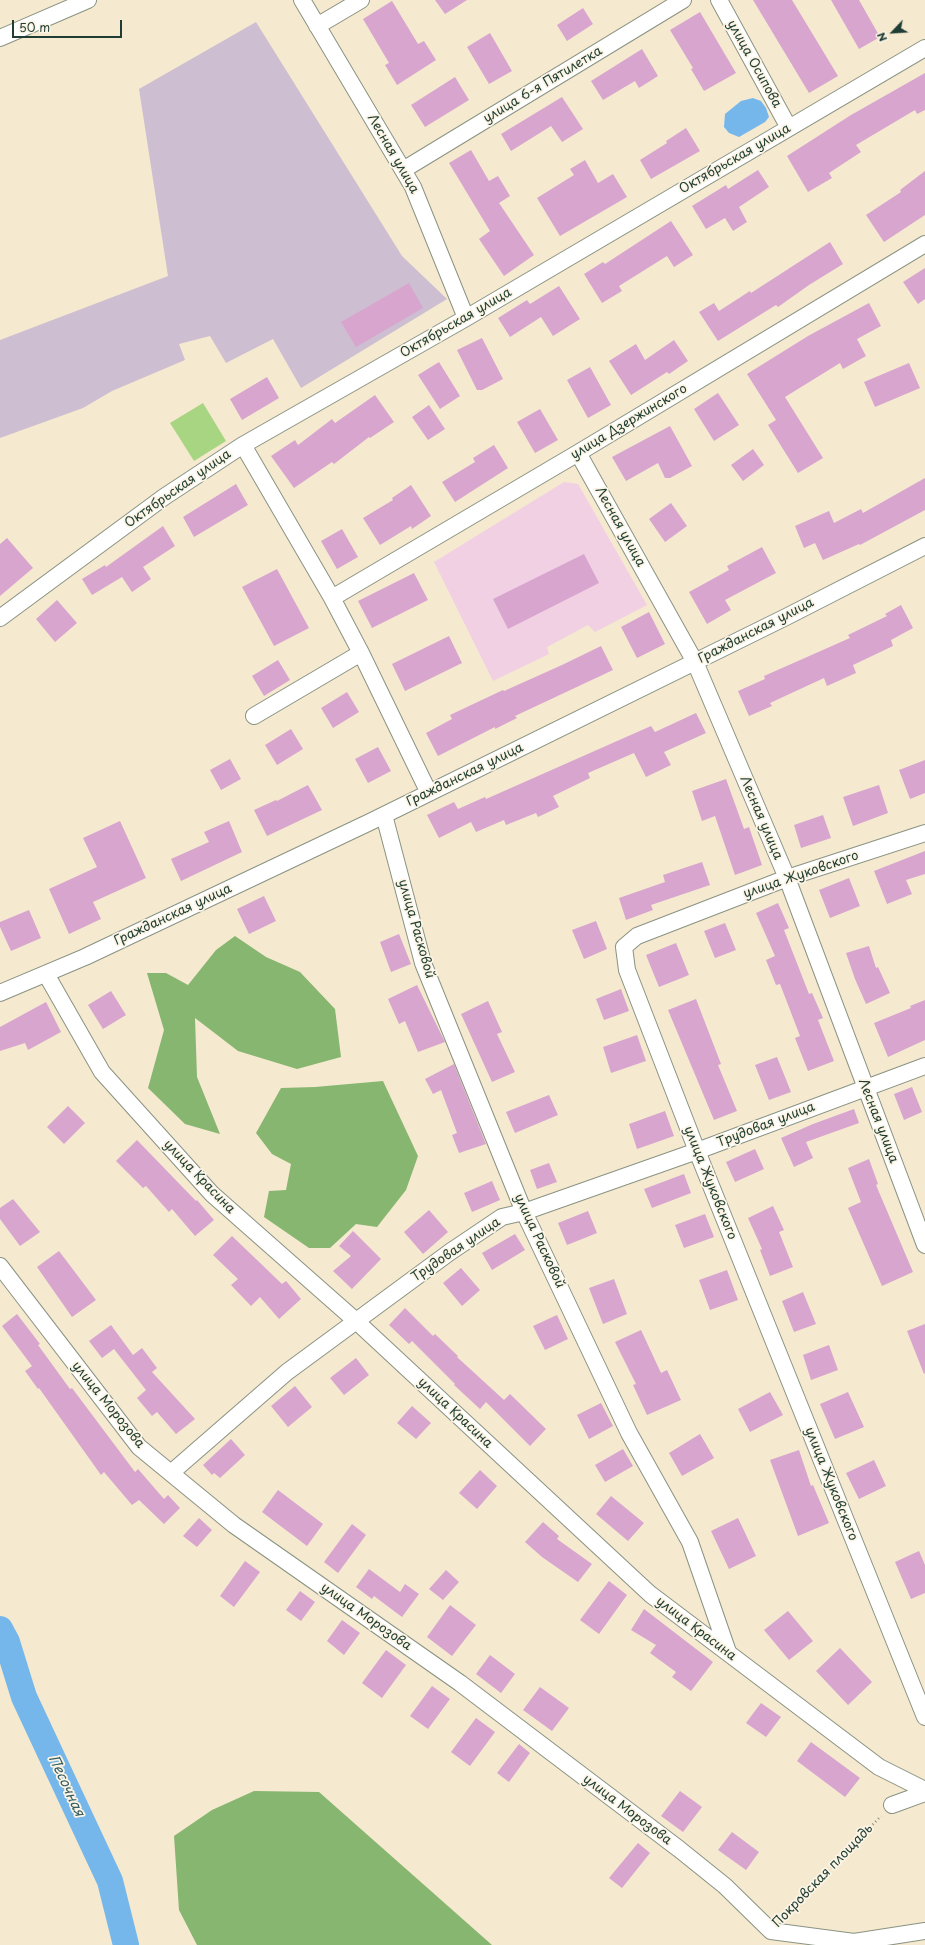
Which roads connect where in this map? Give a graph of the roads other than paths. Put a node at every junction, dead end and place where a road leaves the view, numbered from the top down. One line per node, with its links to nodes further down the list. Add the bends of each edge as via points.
1 (88, 0): 7 (street)
2 (302, 0): 6 (street, Лесная улица)
3 (361, 0): 6 (street)
4 (683, 0): 10 (street, улица 6-я Пятилетка)
5 (719, 0): 9 (street, улица Осипова)
6 (317, 26): 10 (street, Лесная улица)
7 (0, 38)
8 (925, 48): 9 (street, Октябрьская улица)
9 (788, 128): 12 (street, Октябрьская улица)
10 (403, 170): 12 (street, Лесная улица, via 413,187)
11 (925, 244): 14 (street, улица Дзержинского)
12 (466, 318): 13 (street, Октябрьская улица)
13 (243, 445): 16 (street); 17 (street, Октябрьская улица, via 164,497)
14 (578, 454): 16 (street, улица Дзержинского); 19 (street, Лесная улица)
15 (925, 546): 19 (street, Гражданская улица)
16 (332, 598): 18 (street)
17 (0, 618)
18 (361, 653): 20 (street); 21 (street)
19 (695, 662): 21 (street, Гражданская улица); 24 (street, Лесная улица)
20 (254, 716)
21 (428, 793): 22 (street, Гражданская улица)
22 (384, 815): 25 (street, Гражданская улица); 30 (street, улица Расковой, via 423,963)
23 (925, 833): 24 (street, улица Жуковского)
24 (787, 878): 28 (street, Лесная улица); 29 (street, улица Жуковского, via 637,936 624,947 627,970)
25 (46, 974): 26 (street, Гражданская улица); 33 (street, улица Красина, via 102,1072 212,1194)
26 (0, 993)
27 (925, 1066): 28 (street, Трудовая улица)
28 (865, 1087): 29 (street, Трудовая улица); 31 (street, Лесная улица)
29 (697, 1151): 30 (street, Трудовая улица); 36 (street, улица Жуковского)
30 (524, 1212): 33 (street, Трудовая улица, via 502,1217); 35 (street, улица Расковой, via 629,1433 690,1542)
31 (925, 1245)
32 (0, 1266): 34 (street, улица Морозова, via 139,1447)
33 (356, 1322): 34 (street, Трудовая улица, via 286,1372); 35 (street, улица Красина, via 650,1594)
34 (172, 1472): 39 (street, улица Морозова, via 234,1525 460,1683 679,1850 725,1886)
35 (728, 1652): 37 (street, улица Красина, via 879,1767)
36 (925, 1717)
37 (925, 1792): 38 (street)
38 (892, 1805)
39 (771, 1931): 40 (street, Покровская площадь, via 854,1942)
40 (925, 1931)

